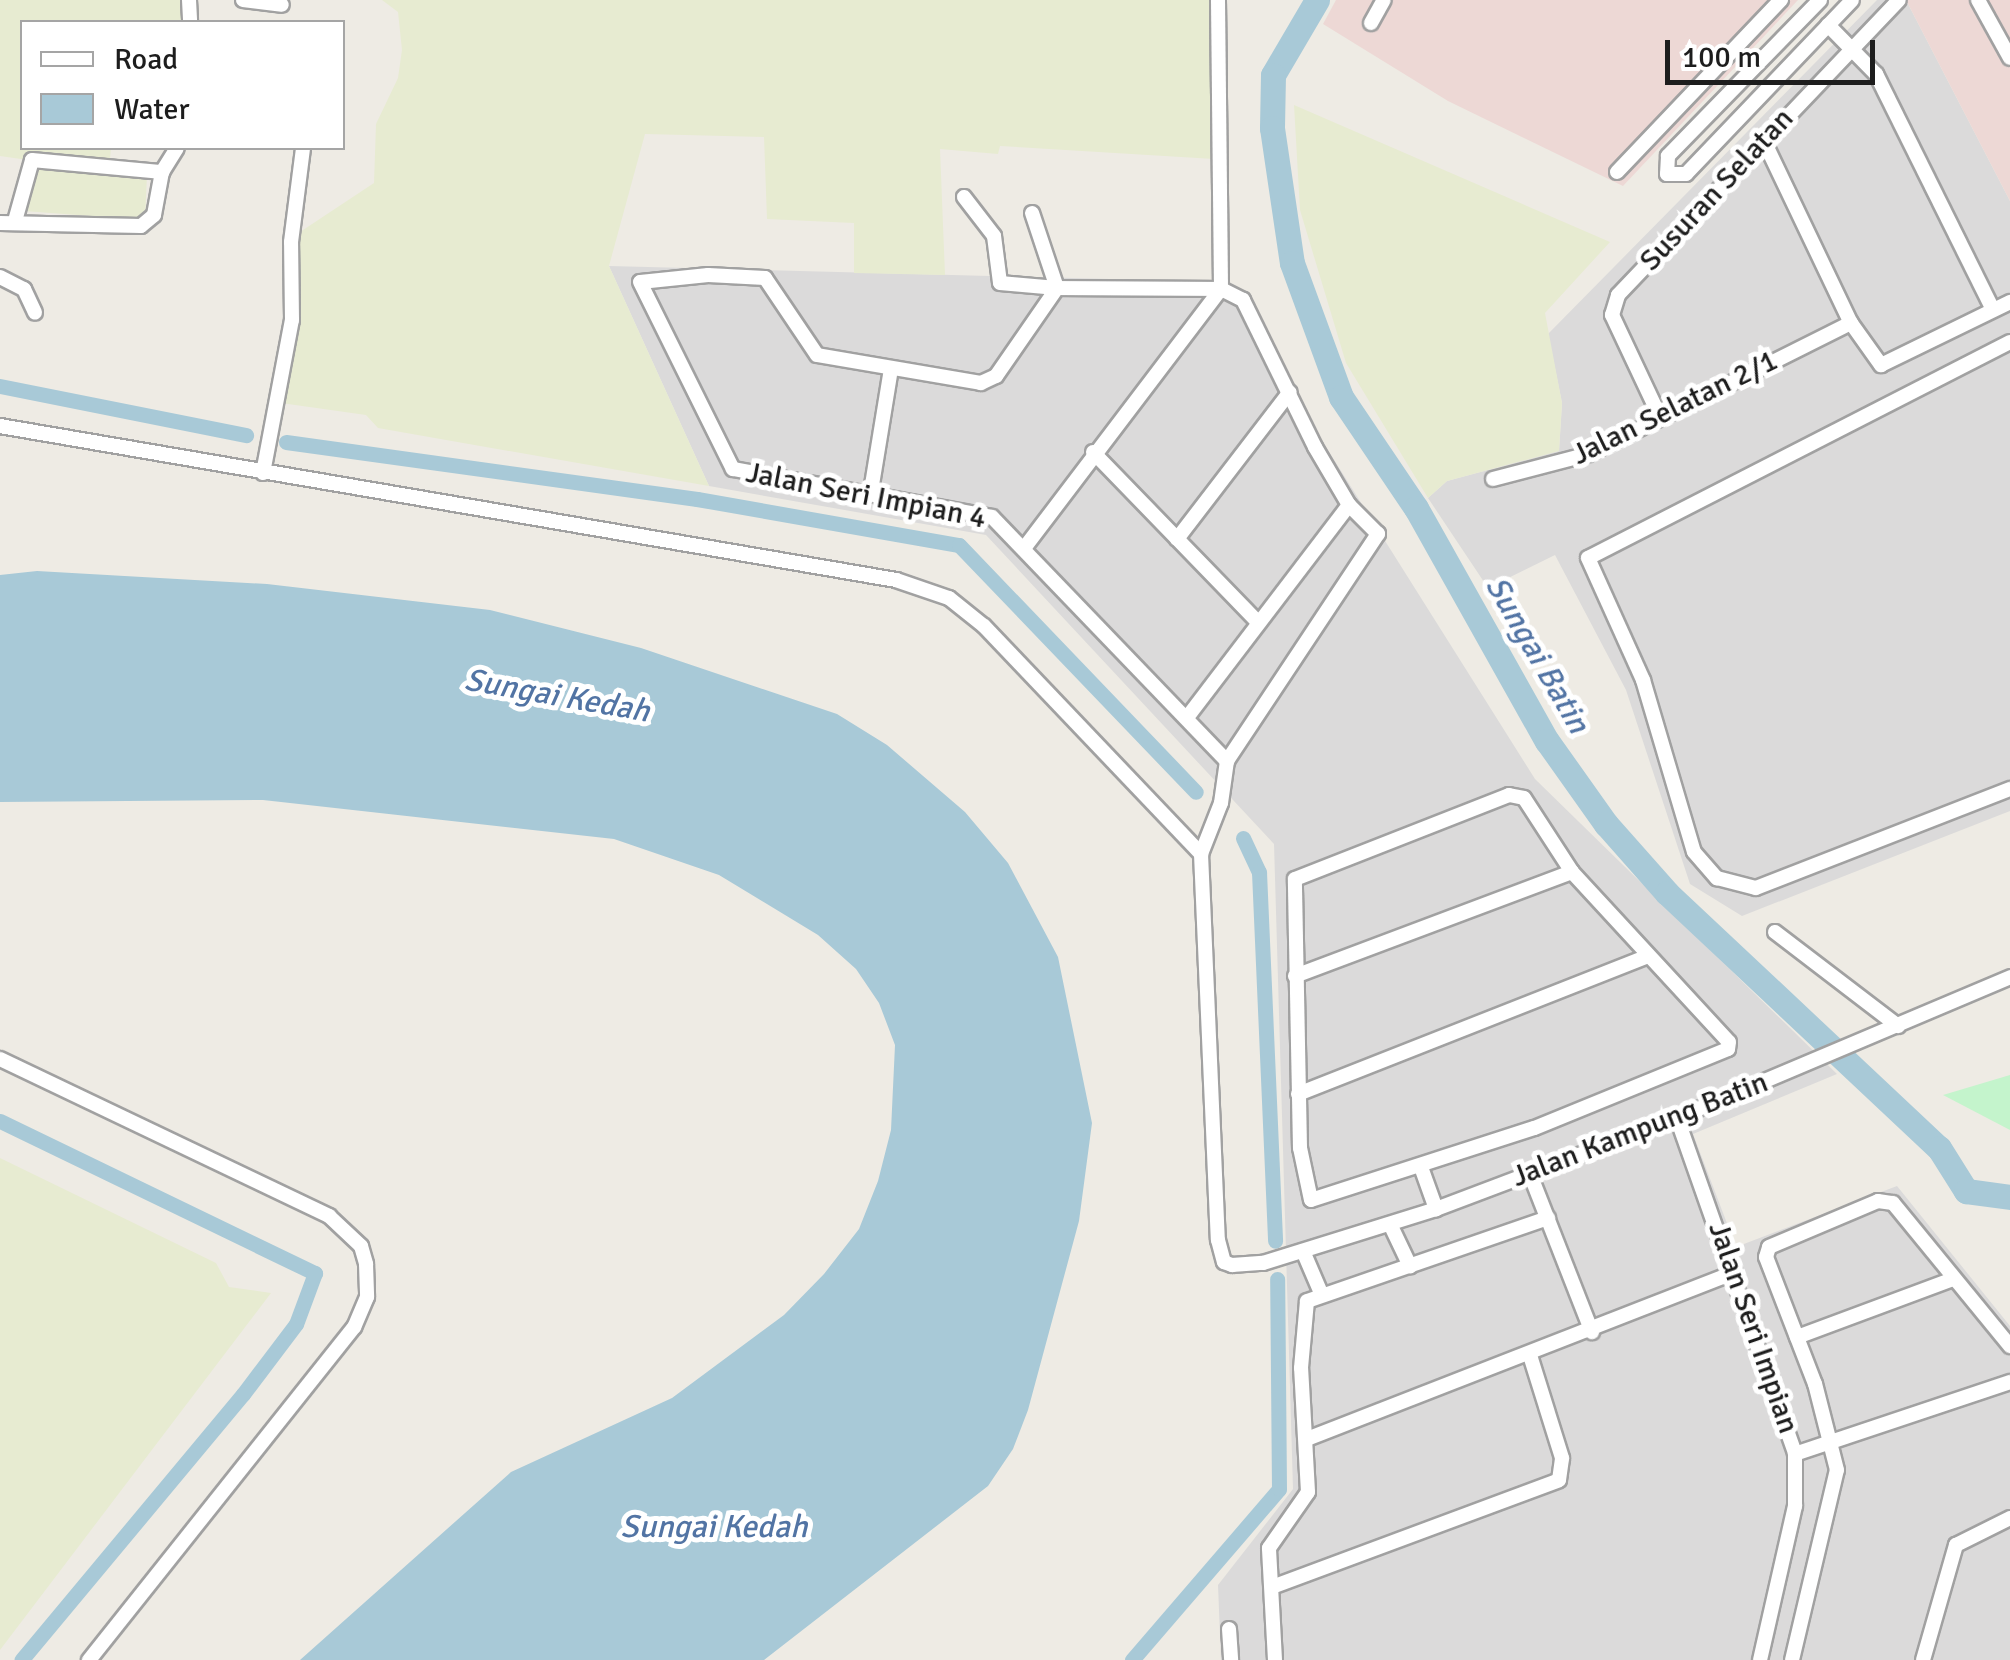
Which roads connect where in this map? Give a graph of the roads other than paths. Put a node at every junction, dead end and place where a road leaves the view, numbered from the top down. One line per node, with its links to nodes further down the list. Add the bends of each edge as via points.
1 (242, 0): 9 (street)
2 (1218, 0): 24 (street)
3 (1384, 0): 10 (street)
4 (1781, 0): 18 (street)
5 (1820, 0): 11 (street, via 1668,156 1668,174 1686,174)
6 (1852, 0): 11 (street)
7 (1899, 0): 12 (street, Susuran Selatan)
8 (1978, 0): 13 (street)
9 (282, 5)
10 (1372, 24)
11 (1828, 25): 12 (street)
12 (1852, 44): 14 (street, Susuran Selatan); 26 (street, via 1876,74)
13 (2010, 58)
14 (1764, 141): 28 (street); 32 (street, Susuran Selatan, via 1618,295 1612,315)
15 (176, 150): 17 (street)
16 (303, 150): 35 (street, via 291,242 292,320)
17 (162, 172): 21 (street, via 154,215 142,226); 21 (street, via 32,160)
18 (1617, 172)
19 (964, 197): 23 (street, via 994,236 1000,283)
20 (1032, 213): 23 (street)
21 (7, 222)
22 (0, 277): 27 (street, via 24,289)
23 (1057, 288): 24 (street); 30 (street, via 987,382)
24 (1222, 289): 31 (street, via 1249,308); 34 (street)
25 (2010, 302): 26 (street)
26 (1993, 310): 28 (street, via 1881,364)
27 (35, 312)
28 (1851, 323): 32 (street, Jalan Selatan 2/1)
29 (2010, 342): 44 (street, via 1588,558 1643,680 1694,852 1717,878 1756,888)
30 (890, 370): 37 (street); 37 (street, Jalan Seri Impian 4, via 809,349 772,280 644,278 641,292 733,469)
31 (1290, 392): 38 (street); 39 (street)
32 (1660, 417): 36 (street, Jalan Selatan 2/1, via 1589,454)
33 (0, 426): 35 (street)
34 (1093, 452): 39 (street); 40 (street)
35 (263, 473): 45 (street, via 924,588 984,626)
36 (1493, 479)
37 (871, 491): 40 (street, Jalan Seri Impian 4, via 979,513)
38 (1349, 505): 41 (street); 43 (street, via 1378,534)
39 (1177, 539): 41 (street)
40 (1025, 547): 42 (street, Jalan Seri Impian 4)
41 (1260, 624): 42 (street)
42 (1189, 715): 43 (street, Jalan Seri Impian 4)
43 (1228, 762): 45 (street, via 1222,803)
44 (2010, 789)
45 (1202, 854): 60 (street, Jalan Kampung Batin, via 1220,1253 1232,1266)
46 (1572, 872): 48 (street); 49 (street); 49 (street, via 1524,798 1509,795 1295,879)
47 (1775, 932): 51 (street)
48 (1646, 957): 53 (street); 55 (street, via 1719,1030 1728,1049)
49 (1295, 976): 53 (street)
50 (2010, 978): 51 (street, Jalan Kampung Batin)
51 (1898, 1026): 54 (street, Jalan Kampung Batin)
52 (0, 1060): 76 (street, via 329,1216 361,1246 366,1264 367,1298 354,1327)
53 (1298, 1094): 55 (street, via 1311,1200)
54 (1677, 1118): 56 (street, Jalan Kampung Batin); 62 (street, Jalan Seri Impian)
55 (1421, 1167): 57 (street)
56 (1530, 1174): 57 (street, Jalan Kampung Batin); 58 (street)
57 (1436, 1209): 59 (street, Jalan Kampung Batin)
58 (1548, 1218): 61 (street); 65 (street)
59 (1390, 1224): 60 (street, Jalan Kampung Batin); 61 (street)
60 (1303, 1251): 64 (street)
61 (1410, 1266): 64 (street)
62 (1735, 1272): 65 (street); 72 (street, Jalan Seri Impian)
63 (1953, 1279): 66 (street); 66 (street, via 1900,1207 1886,1200 1770,1247 1766,1257); 67 (street)
64 (1321, 1293): 70 (street, via 1307,1301 1302,1316)
65 (1592, 1332): 68 (street)
66 (1796, 1336): 71 (street)
67 (2010, 1346)
68 (1530, 1355): 70 (street); 74 (street, via 1562,1458 1559,1480)
69 (2010, 1382): 71 (street)
70 (1307, 1439): 74 (street, via 1306,1502 1269,1548)
71 (1832, 1442): 72 (street); 80 (street, via 1834,1494)
72 (1795, 1454): 79 (street, Jalan Seri Impian, via 1796,1506)
73 (2010, 1518): 81 (street, via 1956,1545)
74 (1272, 1587): 78 (street)
75 (1229, 1629): 77 (street)
76 (90, 1660)
77 (1231, 1660)
78 (1275, 1660)
79 (1760, 1660)
80 (1792, 1660)
81 (1923, 1660)

